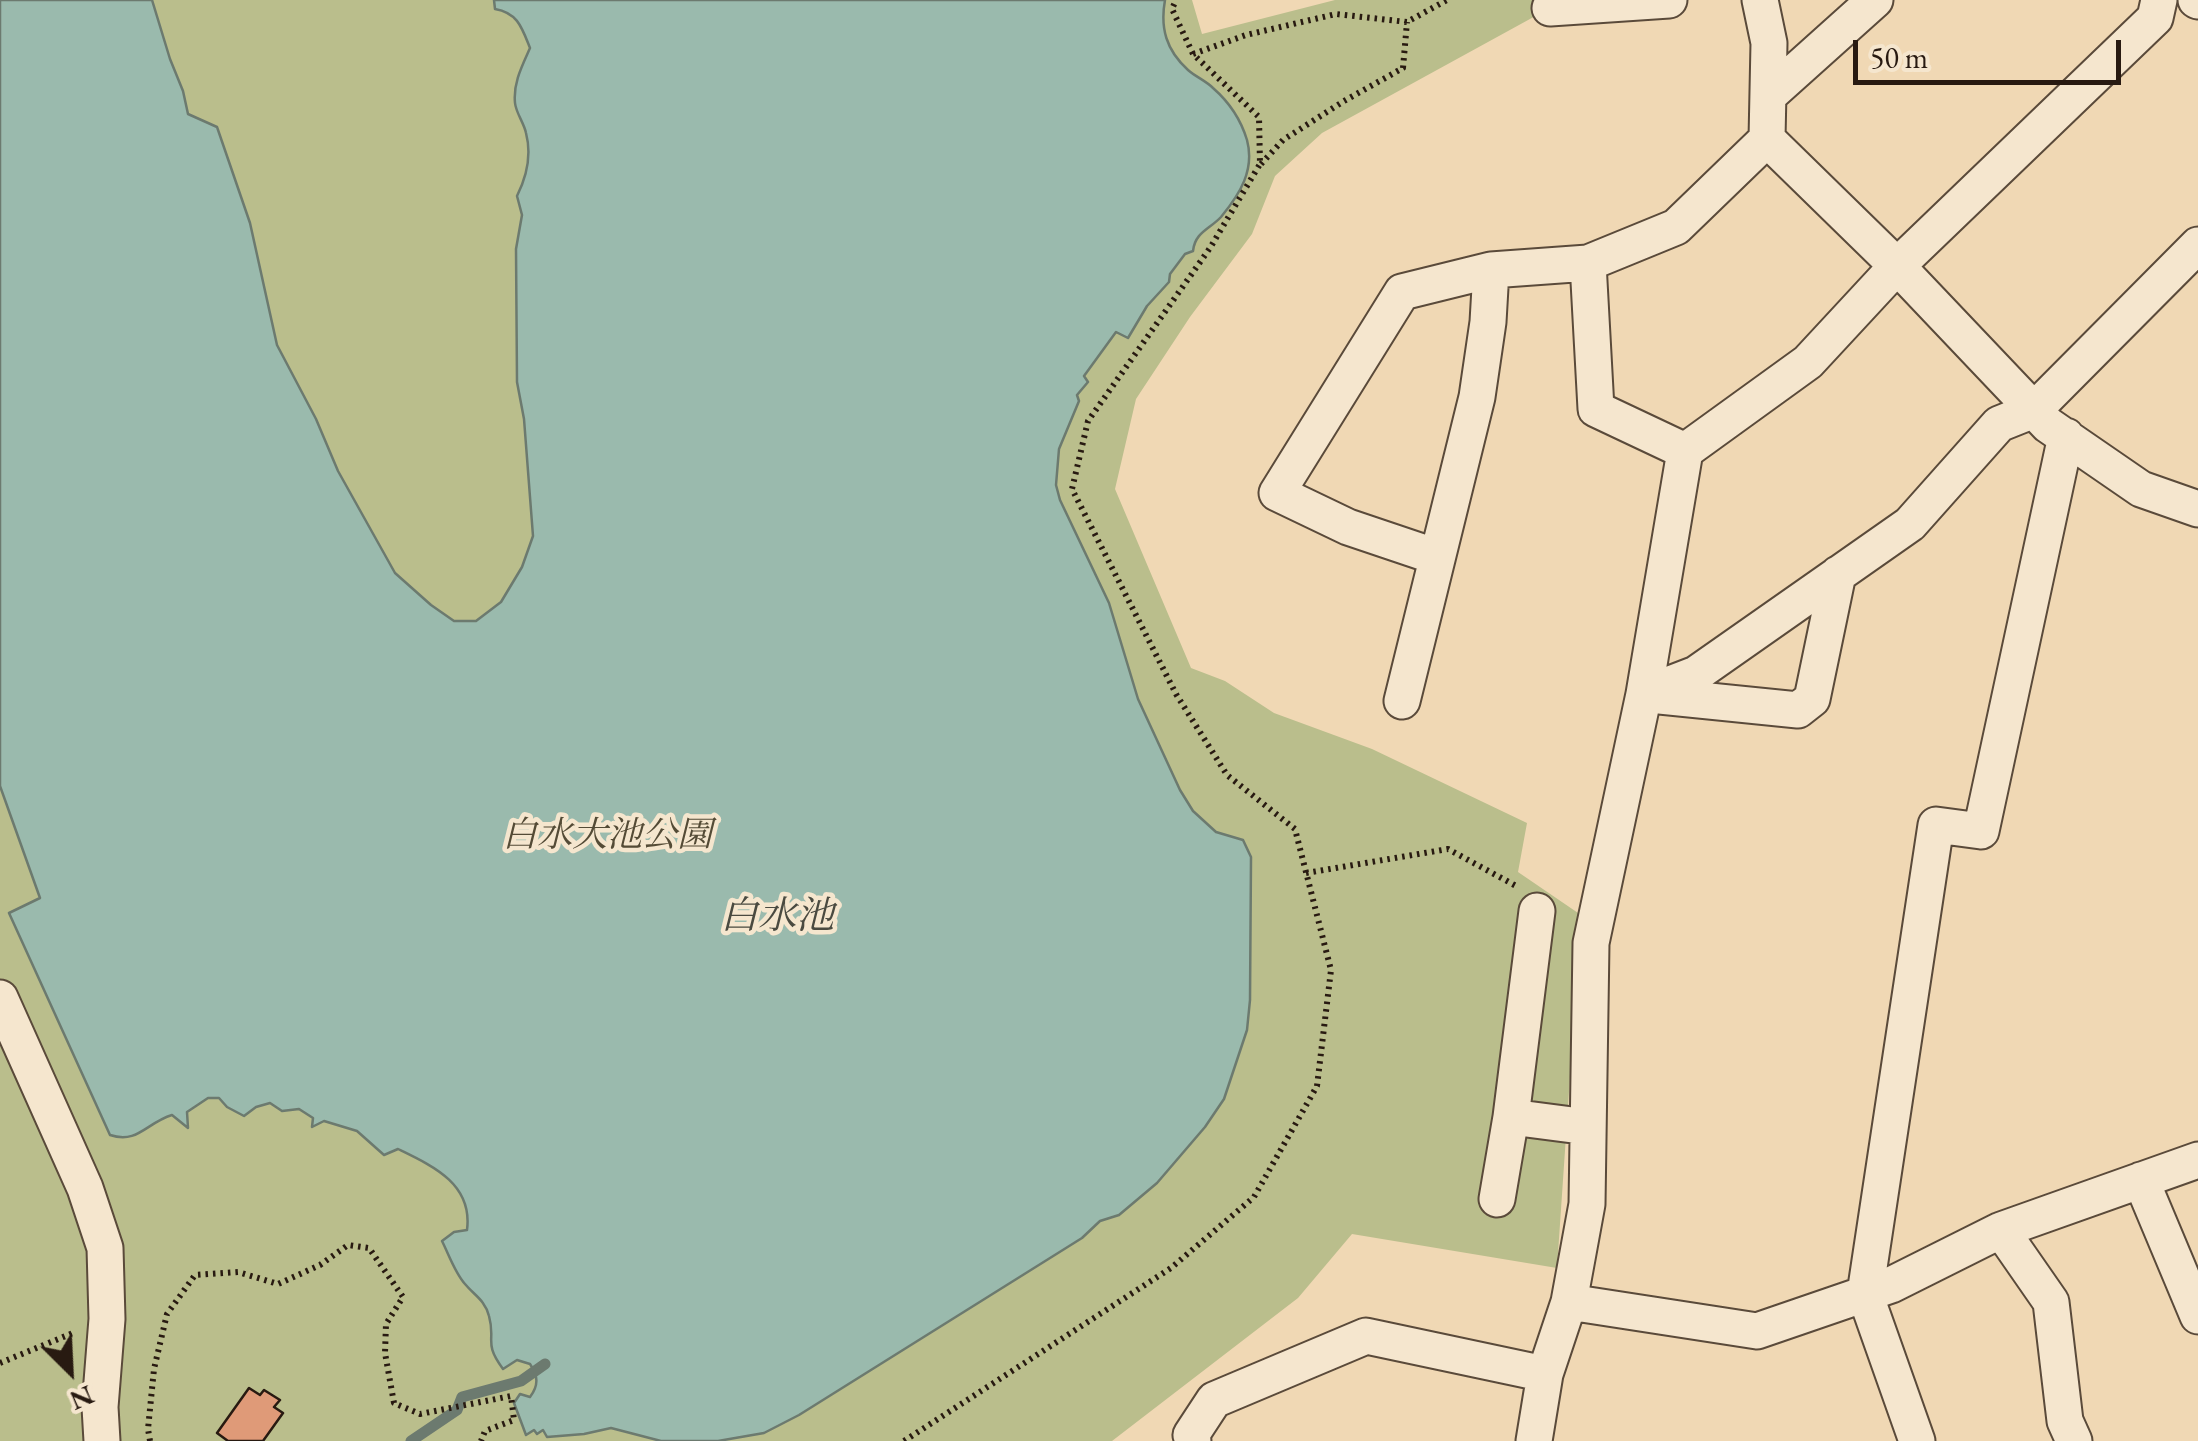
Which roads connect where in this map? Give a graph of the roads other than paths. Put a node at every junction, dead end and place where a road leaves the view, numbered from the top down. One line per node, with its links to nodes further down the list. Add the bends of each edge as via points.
1 (1669, 0): 5 (street)
2 (1760, 0): 6 (street, via 1770,43)
3 (1876, 0): 6 (street)
4 (2159, 0): 10 (street, via 2155,18)
5 (1550, 8)
6 (1768, 96): 7 (street)
7 (1767, 138): 9 (street, via 1676,227); 10 (street)
8 (2198, 245): 12 (street)
9 (1588, 263): 11 (street); 14 (street, via 1596,409)
10 (1897, 266): 12 (street); 14 (street, via 1808,362)
11 (1491, 270): 16 (street, via 1477,397); 16 (street, via 1402,292 1277,493 1348,527)
12 (2034, 410): 13 (street); 17 (street, via 1999,424 1910,524)
13 (2066, 436): 15 (street, via 2140,489); 28 (street, via 1981,831 1936,825)
14 (1685, 450): 18 (street)
15 (2198, 509)
16 (1438, 557): 19 (street)
17 (1838, 574): 18 (street, via 1696,674); 18 (street, via 1812,699 1798,710)
18 (1644, 694): 23 (street, via 1591,943)
19 (1402, 702)
20 (1538, 911): 22 (street)
21 (0, 998): 32 (street, via 105,1248)
22 (1511, 1116): 23 (street); 26 (street)
23 (1588, 1127): 29 (street, via 1587,1204)
24 (2198, 1160): 25 (street)
25 (2141, 1180): 27 (street); 30 (street)
26 (1498, 1199)
27 (2001, 1230): 28 (street); 36 (street, via 2051,1302 2065,1421)
28 (1865, 1294): 29 (street, via 1757,1332); 35 (street)
29 (1570, 1302): 31 (street)
30 (2198, 1316)
31 (1545, 1374): 33 (street, via 1366,1336 1214,1400 1191,1435); 34 (street)
32 (102, 1441)
33 (1194, 1441)
34 (1534, 1441)
35 (1917, 1441)
36 (2074, 1441)

